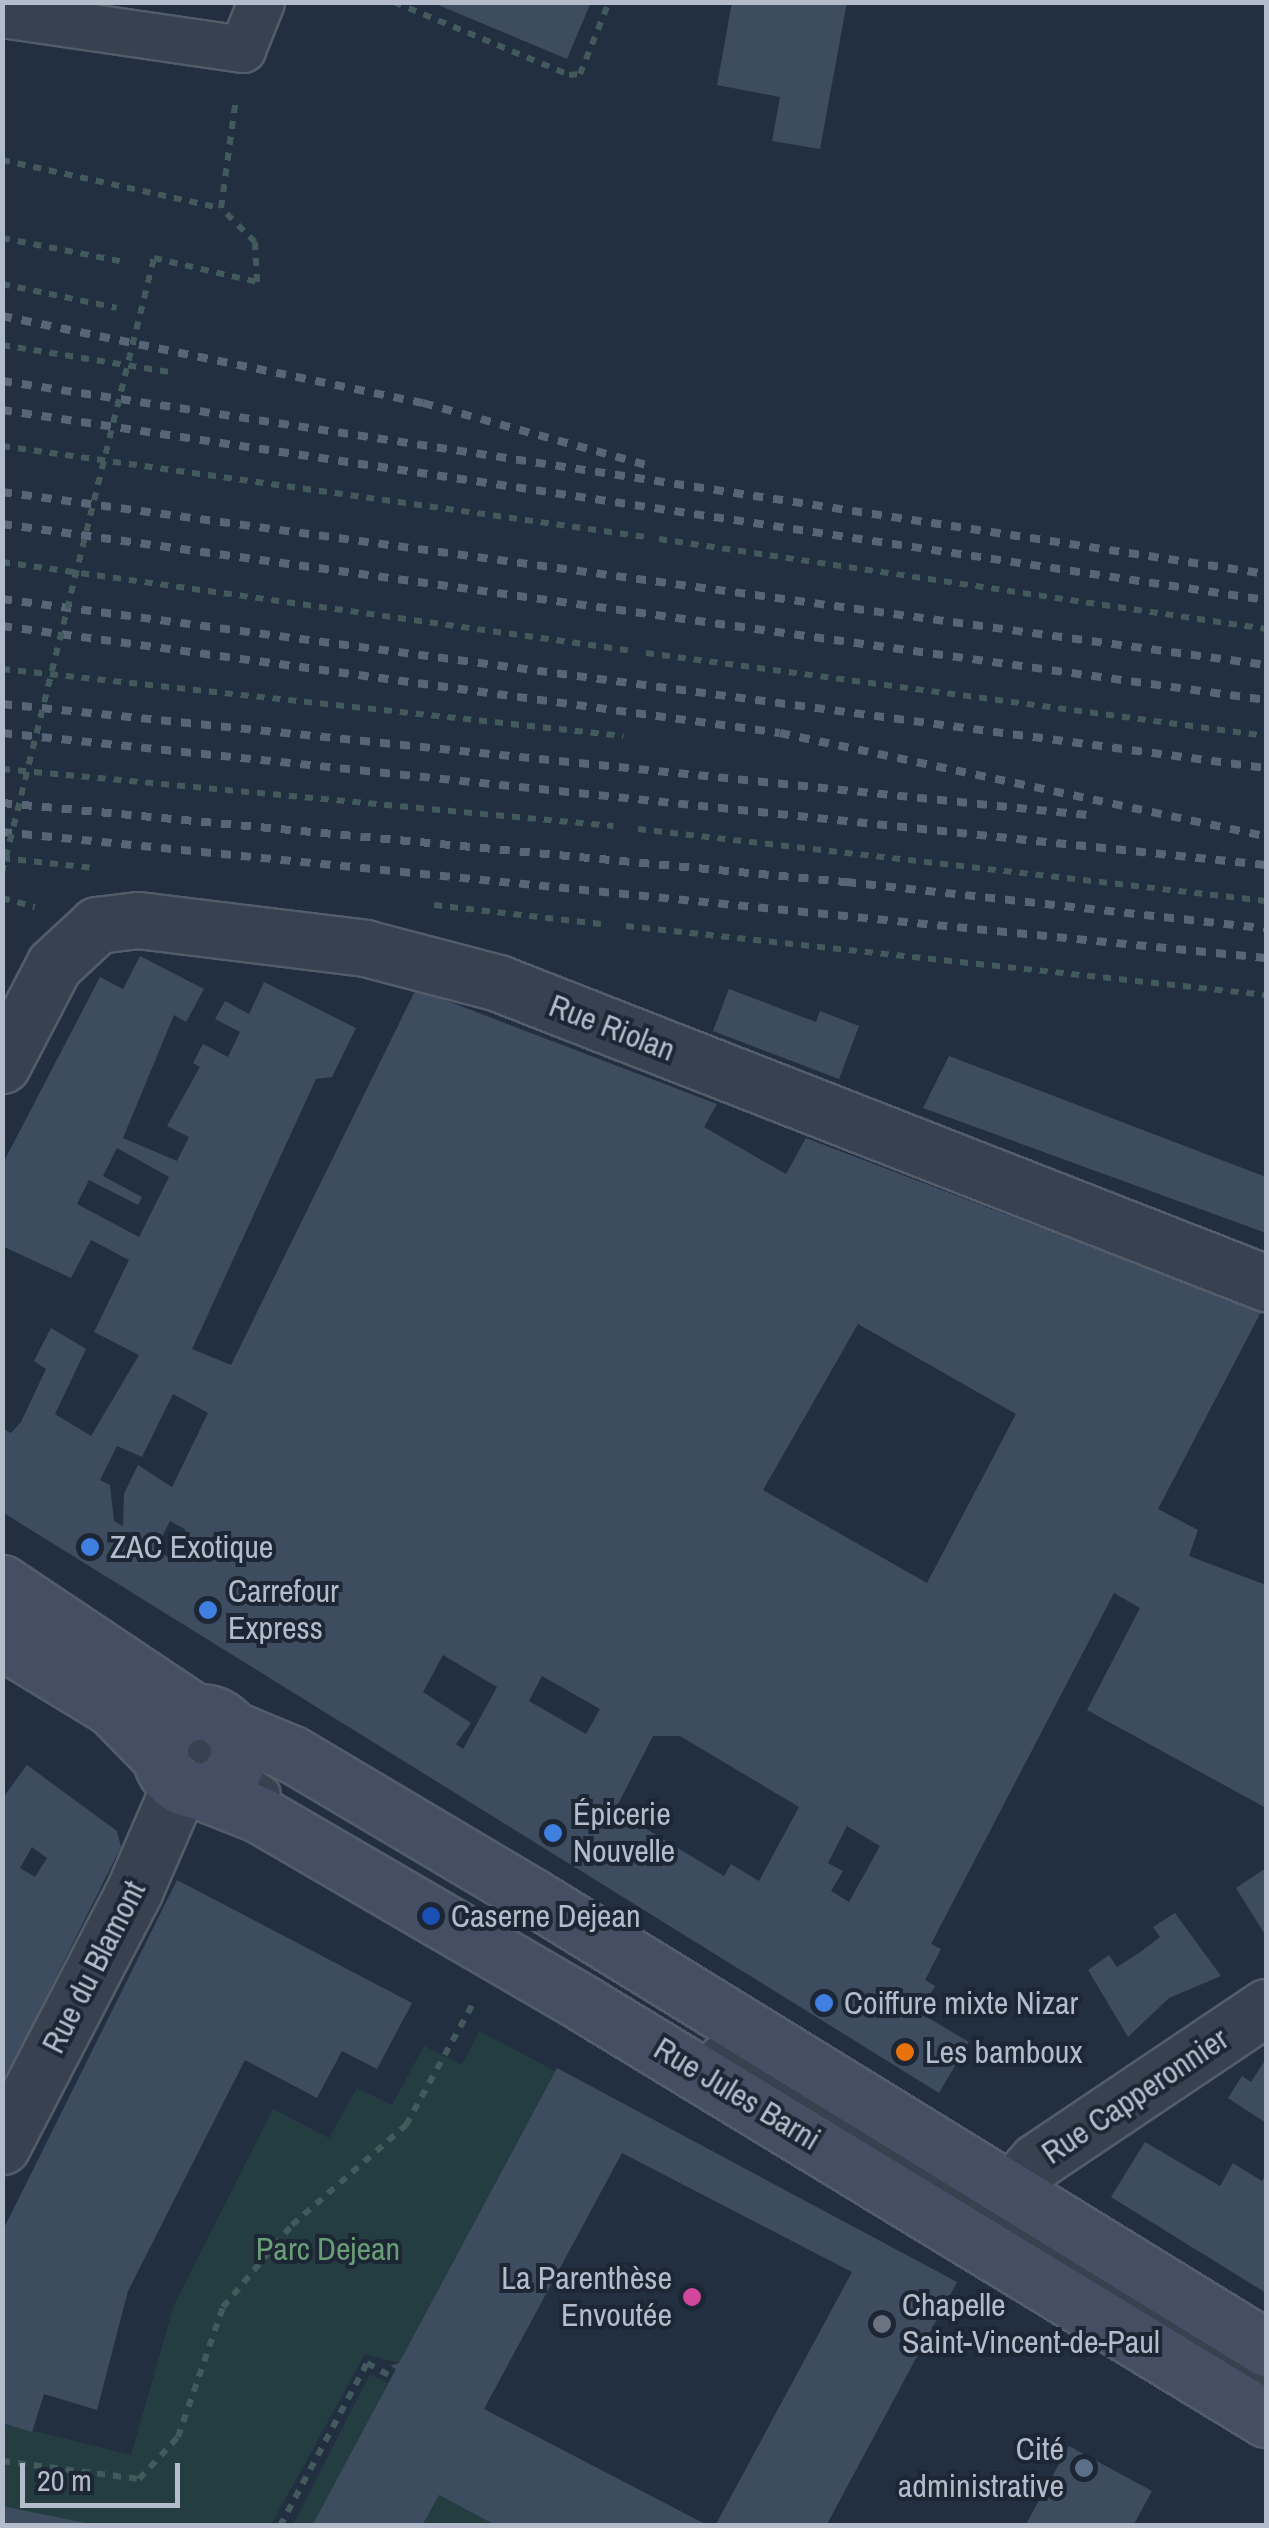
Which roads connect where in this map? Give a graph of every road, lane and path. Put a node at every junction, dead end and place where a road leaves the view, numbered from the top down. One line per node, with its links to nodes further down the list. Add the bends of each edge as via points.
1 (261, 2): 5 (street)
2 (394, 2): 3 (path, via 569,75 580,74)
3 (609, 2)
4 (2, 14): 5 (street)
5 (242, 49): 7 (path)
6 (2, 160): 7 (path)
7 (221, 208): 27 (path, bridge, via 255,242 257,282 154,258)
8 (2, 238): 9 (path)
9 (124, 262)
10 (2, 284): 11 (path)
11 (117, 308)
12 (2, 345): 13 (path)
13 (174, 373)
14 (2, 446): 15 (path)
15 (646, 537)
16 (659, 539): 18 (path)
17 (2, 562): 19 (path)
18 (1266, 629)
19 (633, 651)
20 (646, 653): 23 (path)
21 (2, 669): 22 (path)
22 (623, 736)
23 (1266, 736)
24 (2, 769): 25 (path)
25 (613, 826)
26 (638, 829): 29 (path)
27 (2, 873)
28 (2, 898): 30 (path)
29 (1266, 901)
30 (50, 911)
31 (551, 918): 32 (path)
32 (602, 924)
33 (626, 926): 34 (path)
34 (1266, 995)
35 (2, 1065): 36 (street, Rue Riolan, via 54,966 97,925 138,920 366,948 498,983)
36 (1266, 1283)
37 (2, 1583): 40 (main road, Rue Jules Barni)
38 (2, 1612): 40 (lane, via 126,1689)
39 (2, 1640): 40 (main road, Rue Jules Barni)
40 (194, 1753): 41 (main road, Rue Jules Barni, via 260,1816); 43 (street, Rue du Blamont, via 135,1889); 44 (main road, Rue Jules Barni, via 292,1754); 47 (lane, via 906,2160)
41 (502, 1956): 48 (main road, Rue Jules Barni, via 892,2186); 49 (path, via 406,2124 292,2225 223,2307 178,2437 139,2479)
42 (1266, 2007): 44 (street, Rue Capperonnier, via 1037,2161)
43 (2, 2146)
44 (1010, 2192): 45 (main road, Rue Jules Barni)
45 (1266, 2348)
46 (392, 2377): 50 (path, via 367,2363)
47 (1266, 2383)
48 (1266, 2419)
49 (2, 2462)
50 (280, 2526)

